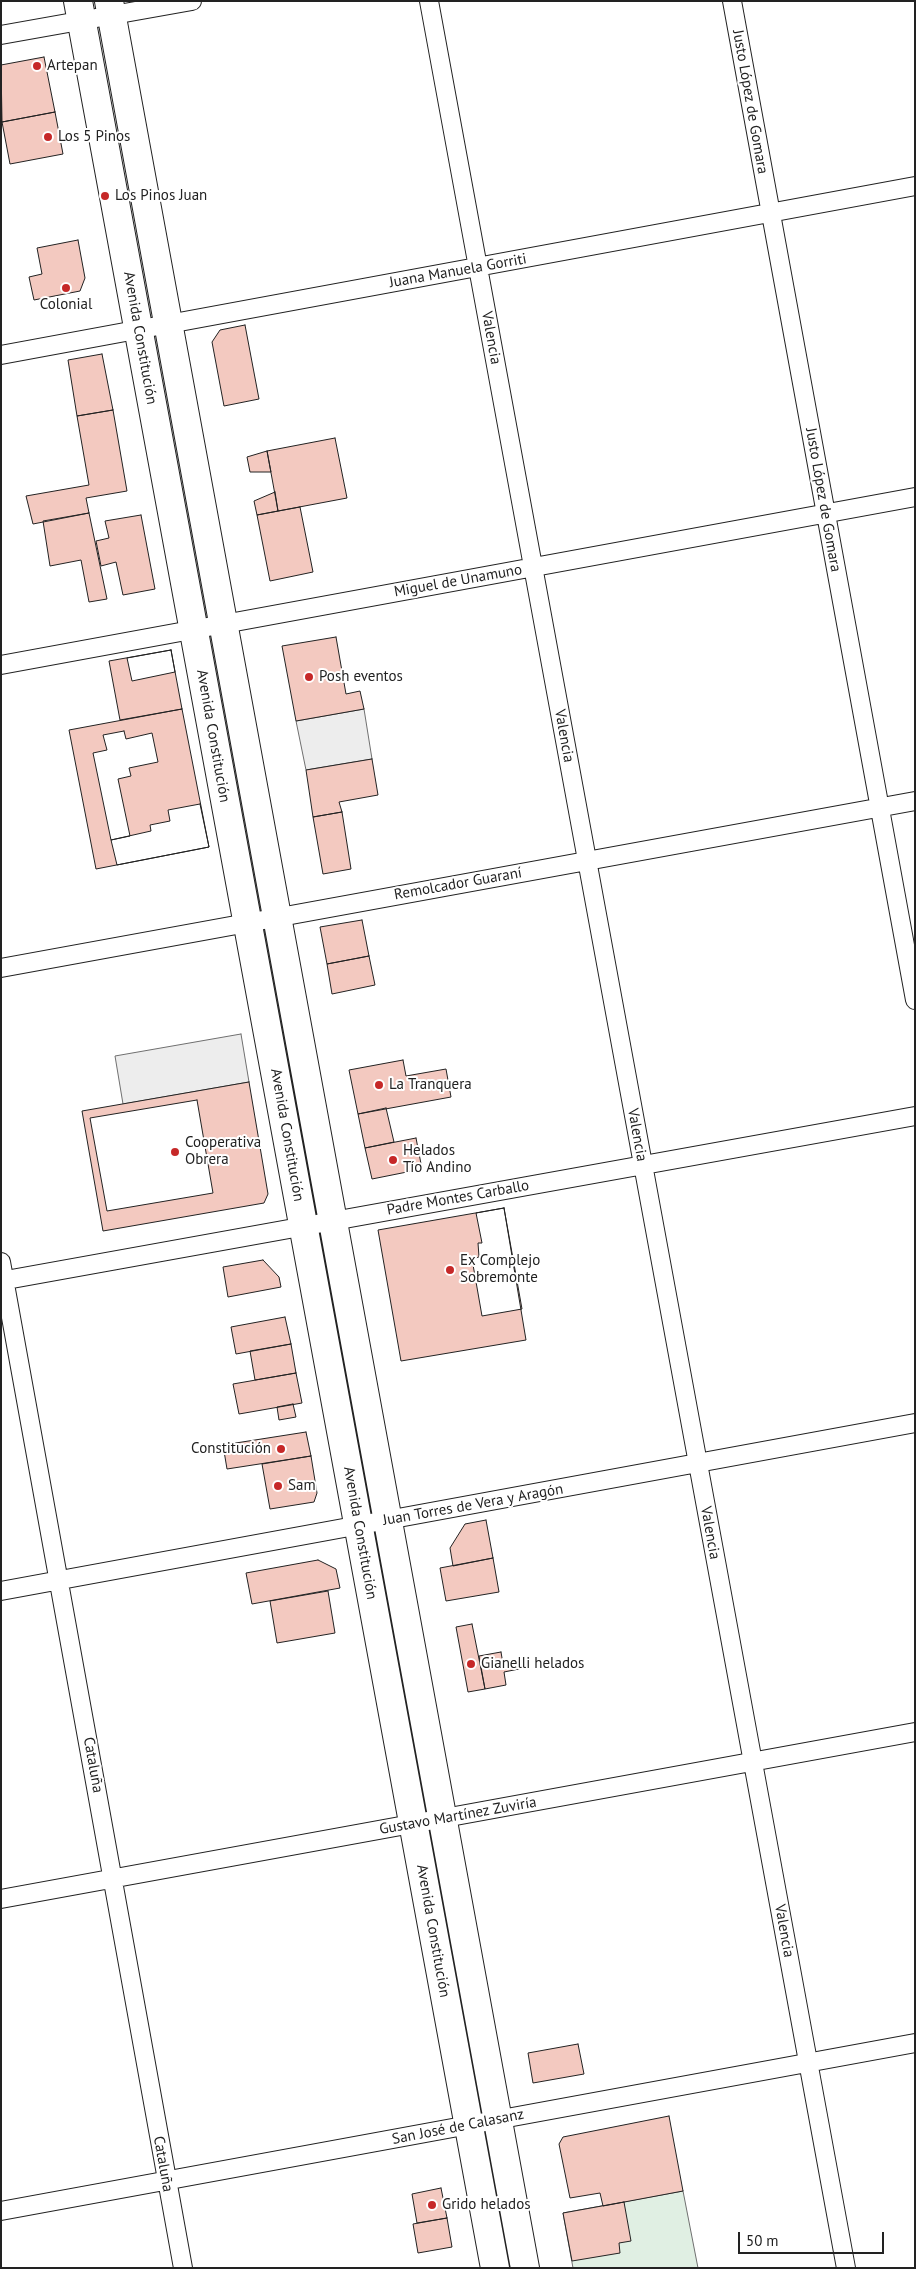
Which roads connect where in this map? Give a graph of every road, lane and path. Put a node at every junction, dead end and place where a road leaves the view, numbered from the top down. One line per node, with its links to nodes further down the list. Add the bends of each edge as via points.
1 (192, 1): 4 (street)
2 (429, 1): 9 (street, Valencia)
3 (732, 1): 8 (street, Justo López de Gomara)
4 (110, 9): 5 (street); 10 (main road, Avenida Constitución)
5 (80, 11): 6 (street); 11 (main road, Avenida Constitución)
6 (1, 36)
7 (915, 186): 8 (street, Juana Manuela Gorriti)
8 (771, 213): 9 (street, Juana Manuela Gorriti); 14 (street, Justo López de Gomara)
9 (478, 268): 10 (street, Juana Manuela Gorriti); 15 (street, Valencia)
10 (168, 324): 11 (street, Juana Manuela Gorriti); 16 (main road, Avenida Constitución)
11 (138, 329): 12 (street, Juana Manuela Gorriti); 17 (main road, Avenida Constitución)
12 (1, 355)
13 (915, 497): 14 (street, Miguel de Unamuno)
14 (826, 513): 15 (street, Miguel de Unamuno); 20 (street, Justo López de Gomara)
15 (533, 567): 16 (street, Miguel de Unamuno); 21 (street, Valencia)
16 (223, 624): 17 (street, Miguel de Unamuno); 22 (main road, Avenida Constitución)
17 (194, 630): 18 (street, Miguel de Unamuno); 23 (main road, Avenida Constitución)
18 (1, 665)
19 (915, 800): 20 (street, Remolcador Guaraní)
20 (880, 807): 21 (street, Remolcador Guaraní); 25 (street, Justo López de Gomara)
21 (587, 860): 22 (street, Remolcador Guaraní); 27 (street, Valencia)
22 (277, 918): 23 (street, Remolcador Guaraní); 28 (main road, Avenida Constitución)
23 (248, 923): 24 (street, Remolcador Guaraní); 29 (main road, Avenida Constitución)
24 (1, 968)
25 (915, 1000)
26 (915, 1116): 27 (street, Padre Montes Carballo)
27 (643, 1165): 28 (street, Padre Montes Carballo); 33 (street, Valencia)
28 (333, 1221): 29 (street, Padre Montes Carballo); 34 (main road, Avenida Constitución)
29 (304, 1226): 31 (street, Padre Montes Carballo); 35 (main road, Avenida Constitución)
30 (1, 1262): 31 (street, Cataluña)
31 (3, 1281): 36 (street, Cataluña)
32 (915, 1423): 33 (street, Juan Torres de Vera y Aragón)
33 (698, 1463): 34 (street, Juan Torres de Vera y Aragón); 39 (street, Valencia)
34 (388, 1520): 35 (street, Juan Torres de Vera y Aragón); 40 (main road, Avenida Constitución)
35 (358, 1526): 36 (street, Juan Torres de Vera y Aragón); 41 (main road, Avenida Constitución)
36 (60, 1581): 37 (street, Juan Torres de Vera y Aragón); 42 (street, Cataluña)
37 (1, 1591)
38 (915, 1732): 39 (street, Gustavo Martínez Zuviría)
39 (752, 1762): 40 (street, Gustavo Martínez Zuviría); 45 (street, Valencia)
40 (442, 1819): 41 (street, Gustavo Martínez Zuviría); 46 (main road, Avenida Constitución)
41 (414, 1824): 42 (street, Gustavo Martínez Zuviría); 47 (main road, Avenida Constitución)
42 (114, 1879): 43 (street, Gustavo Martínez Zuviría); 48 (street, Cataluña)
43 (1, 1900)
44 (915, 2043): 45 (street, San José de Calasanz)
45 (808, 2063): 46 (street, San José de Calasanz); 53 (street, Valencia)
46 (498, 2119): 47 (street, San José de Calasanz); 52 (main road, Avenida Constitución)
47 (469, 2124): 48 (street, San José de Calasanz); 51 (main road, Avenida Constitución)
48 (166, 2181): 49 (street, San José de Calasanz); 50 (street, Cataluña)
49 (1, 2211)
50 (183, 2268)
51 (495, 2268)
52 (525, 2268)
53 (846, 2268)

